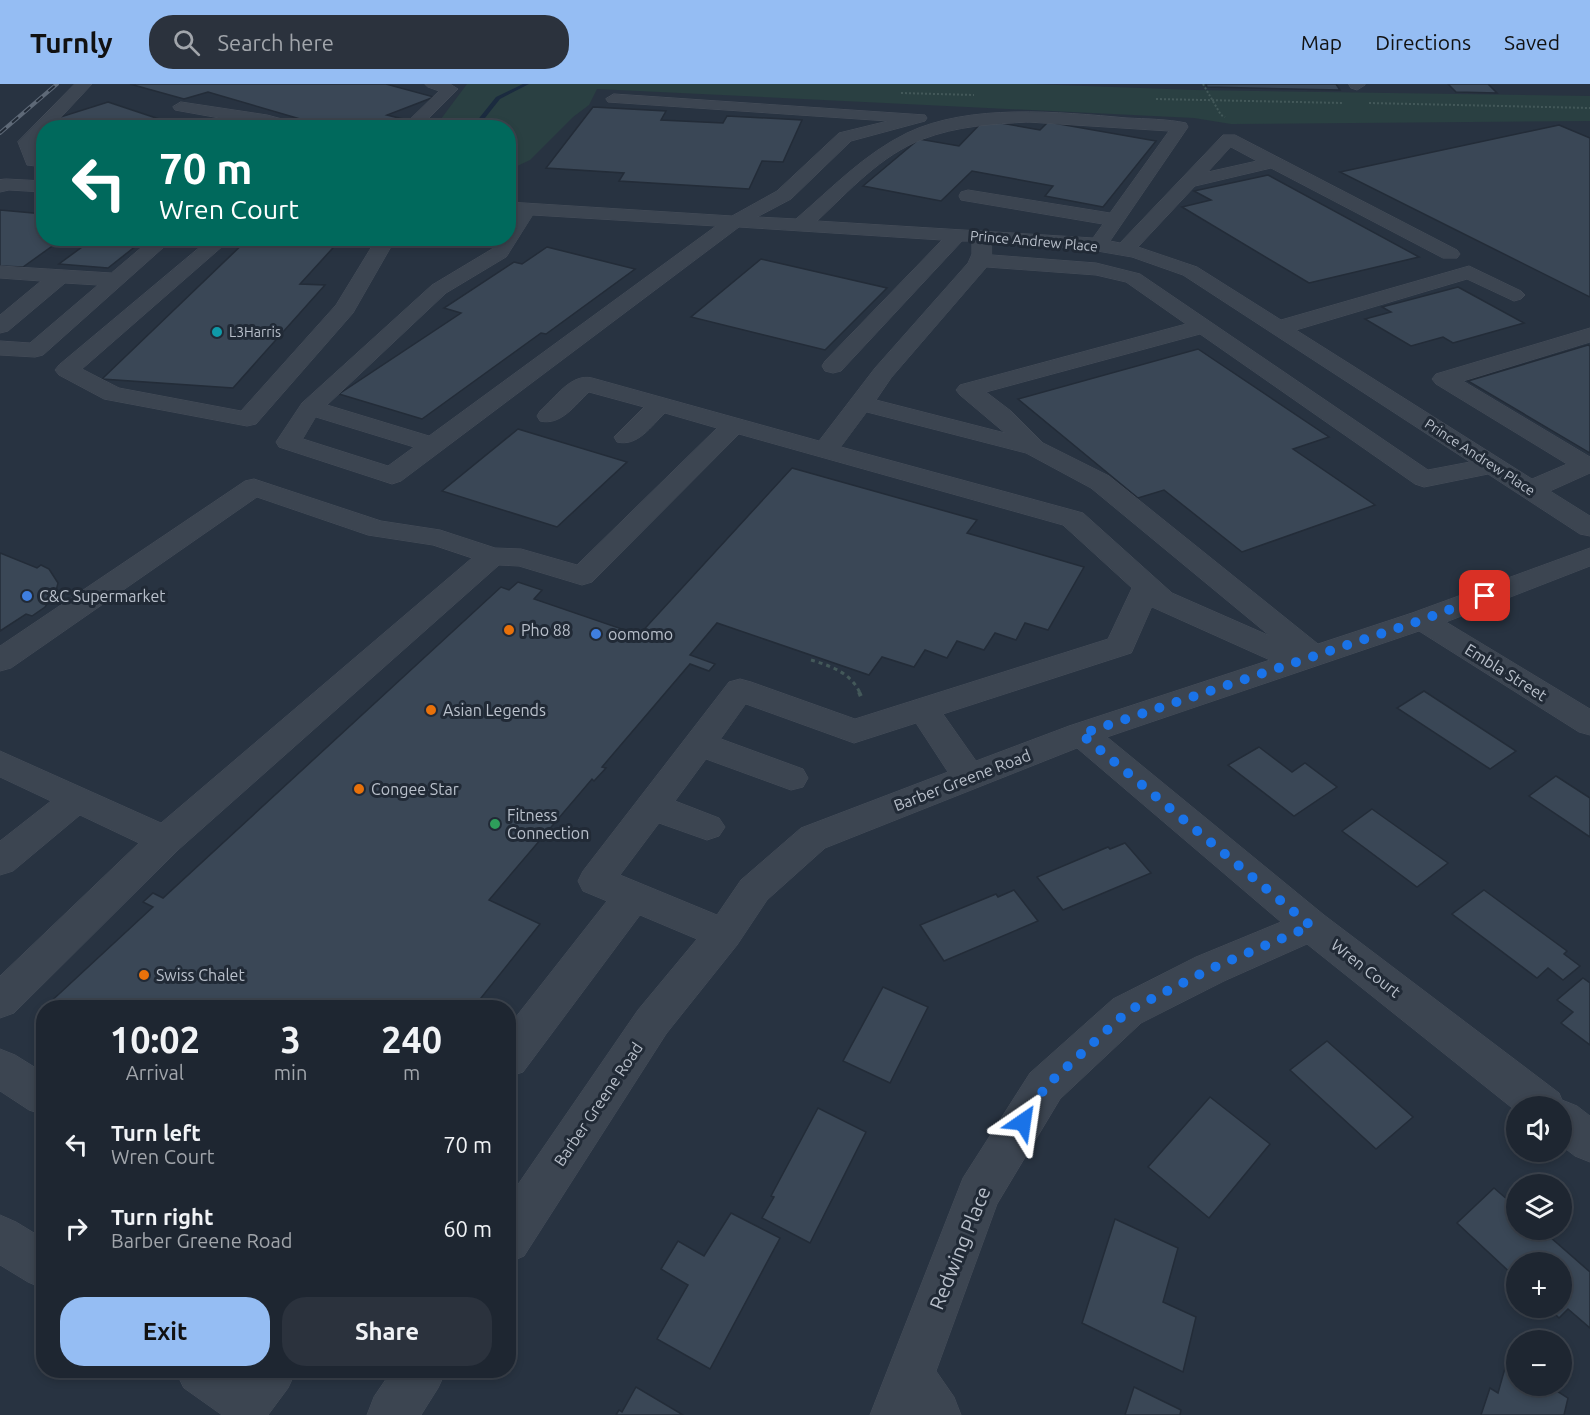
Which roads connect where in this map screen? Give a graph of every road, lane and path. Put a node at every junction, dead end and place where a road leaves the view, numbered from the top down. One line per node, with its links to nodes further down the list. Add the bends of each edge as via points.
1 (84, 84): 8 (street)
2 (433, 84): 11 (street, via 450,89)
3 (1203, 84): 4 (path)
4 (1208, 93)
5 (614, 99): 23 (street, via 919,118 845,137 784,195)
6 (181, 107): 7 (street)
7 (214, 112): 9 (street, via 199,117); 10 (street)
8 (49, 120)
9 (206, 120)
10 (267, 120)
11 (417, 120)
12 (36, 133): 13 (street, via 27,142)
13 (36, 161)
14 (1274, 162): 15 (street); 15 (street, via 1229,139); 33 (street)
15 (1188, 182): 32 (street)
16 (0, 187): 17 (street, via 6,184)
17 (36, 187)
18 (36, 193): 20 (street)
19 (968, 196): 22 (street)
20 (18, 205)
21 (518, 209): 23 (street, Prince Andrew Place)
22 (1115, 220): 24 (street, via 1180,127 1025,116 975,120 923,133 885,153); 27 (street)
23 (734, 222): 24 (street, Prince Andrew Place); 53 (street)
24 (801, 225): 25 (street, Prince Andrew Place)
25 (957, 235): 26 (street, Prince Andrew Place); 46 (street)
26 (982, 236): 27 (street, Prince Andrew Place); 34 (street)
27 (1098, 245): 32 (street, Prince Andrew Place)
28 (156, 246): 37 (street)
29 (214, 246): 30 (street, via 68,370 112,394 248,419 345,308)
30 (382, 246)
31 (502, 246): 49 (street, via 499,253 438,289)
32 (1124, 250): 41 (street, Prince Andrew Place, via 1190,271)
33 (1450, 254)
34 (980, 260): 40 (street, via 1096,269 1133,278); 47 (street)
35 (2, 274): 36 (street)
36 (60, 276): 37 (street); 39 (street)
37 (116, 280): 43 (street, via 35,350)
38 (1514, 295): 41 (street, via 1469,272)
39 (0, 326)
40 (1204, 326): 45 (street); 54 (street, via 968,390)
41 (1278, 328): 44 (street, Prince Andrew Place)
42 (1590, 335): 57 (street, via 1444,379 1586,465)
43 (0, 348)
44 (1309, 348): 45 (street); 56 (street, Prince Andrew Place)
45 (1252, 361): 56 (street, via 1424,479)
46 (833, 366)
47 (861, 403): 54 (street); 55 (street)
48 (661, 404): 50 (street, via 584,383); 51 (street); 52 (street)
49 (310, 408): 53 (street); 53 (street, via 288,442 392,476)
50 (549, 416)
51 (735, 424): 55 (street); 59 (street, via 582,576 521,558)
52 (626, 437)
53 (434, 445)
54 (1035, 448): 63 (street, via 1100,482)
55 (826, 449): 61 (street, via 1073,519)
56 (1492, 465): 57 (street, Prince Andrew Place)
57 (1530, 490): 58 (street, Prince Andrew Place)
58 (1590, 528)
59 (492, 556): 65 (street, via 440,538 378,529 254,487); 77 (street)
60 (1590, 556): 62 (street, Barber Greene Road)
61 (1147, 586): 63 (street, via 1162,600); 66 (street, via 1120,646)
62 (1422, 620): 63 (street, Barber Greene Road); 67 (street, Embla Street)
63 (1307, 659): 69 (street, Barber Greene Road)
64 (811, 660): 68 (path, via 842,670 860,692)
65 (0, 661)
66 (923, 709): 68 (street); 72 (street)
67 (1590, 724)
68 (869, 726): 70 (street, via 854,731 740,690)
69 (1081, 734): 72 (street, Barber Greene Road); 80 (street, Wren Court)
70 (699, 744): 73 (street); 75 (street)
71 (0, 762): 74 (street)
72 (969, 777): 81 (street, Barber Greene Road, via 813,837 754,890)
73 (791, 778)
74 (77, 799): 77 (street); 78 (street)
75 (652, 806): 76 (street); 79 (street, via 596,881)
76 (707, 828)
77 (165, 840): 82 (street)
78 (0, 861)
79 (633, 896): 81 (street); 83 (street)
80 (1311, 926): 86 (street, Wren Court); 95 (street, Redwing Place, via 1210,969 1128,1011 1046,1086 979,1193)
81 (724, 933): 89 (street, Barber Greene Road, via 652,1022)
82 (0, 1001)
83 (516, 1049)
84 (0, 1068): 85 (street)
85 (36, 1091)
86 (1530, 1096)
87 (1572, 1128): 88 (street)
88 (1590, 1142)
89 (516, 1228)
90 (0, 1238): 91 (street)
91 (36, 1261)
92 (211, 1378): 93 (street, via 247,1402)
93 (266, 1378)
94 (417, 1378): 96 (street)
95 (902, 1395): 97 (street, Redwing Place)
96 (392, 1415)
97 (936, 1415)

